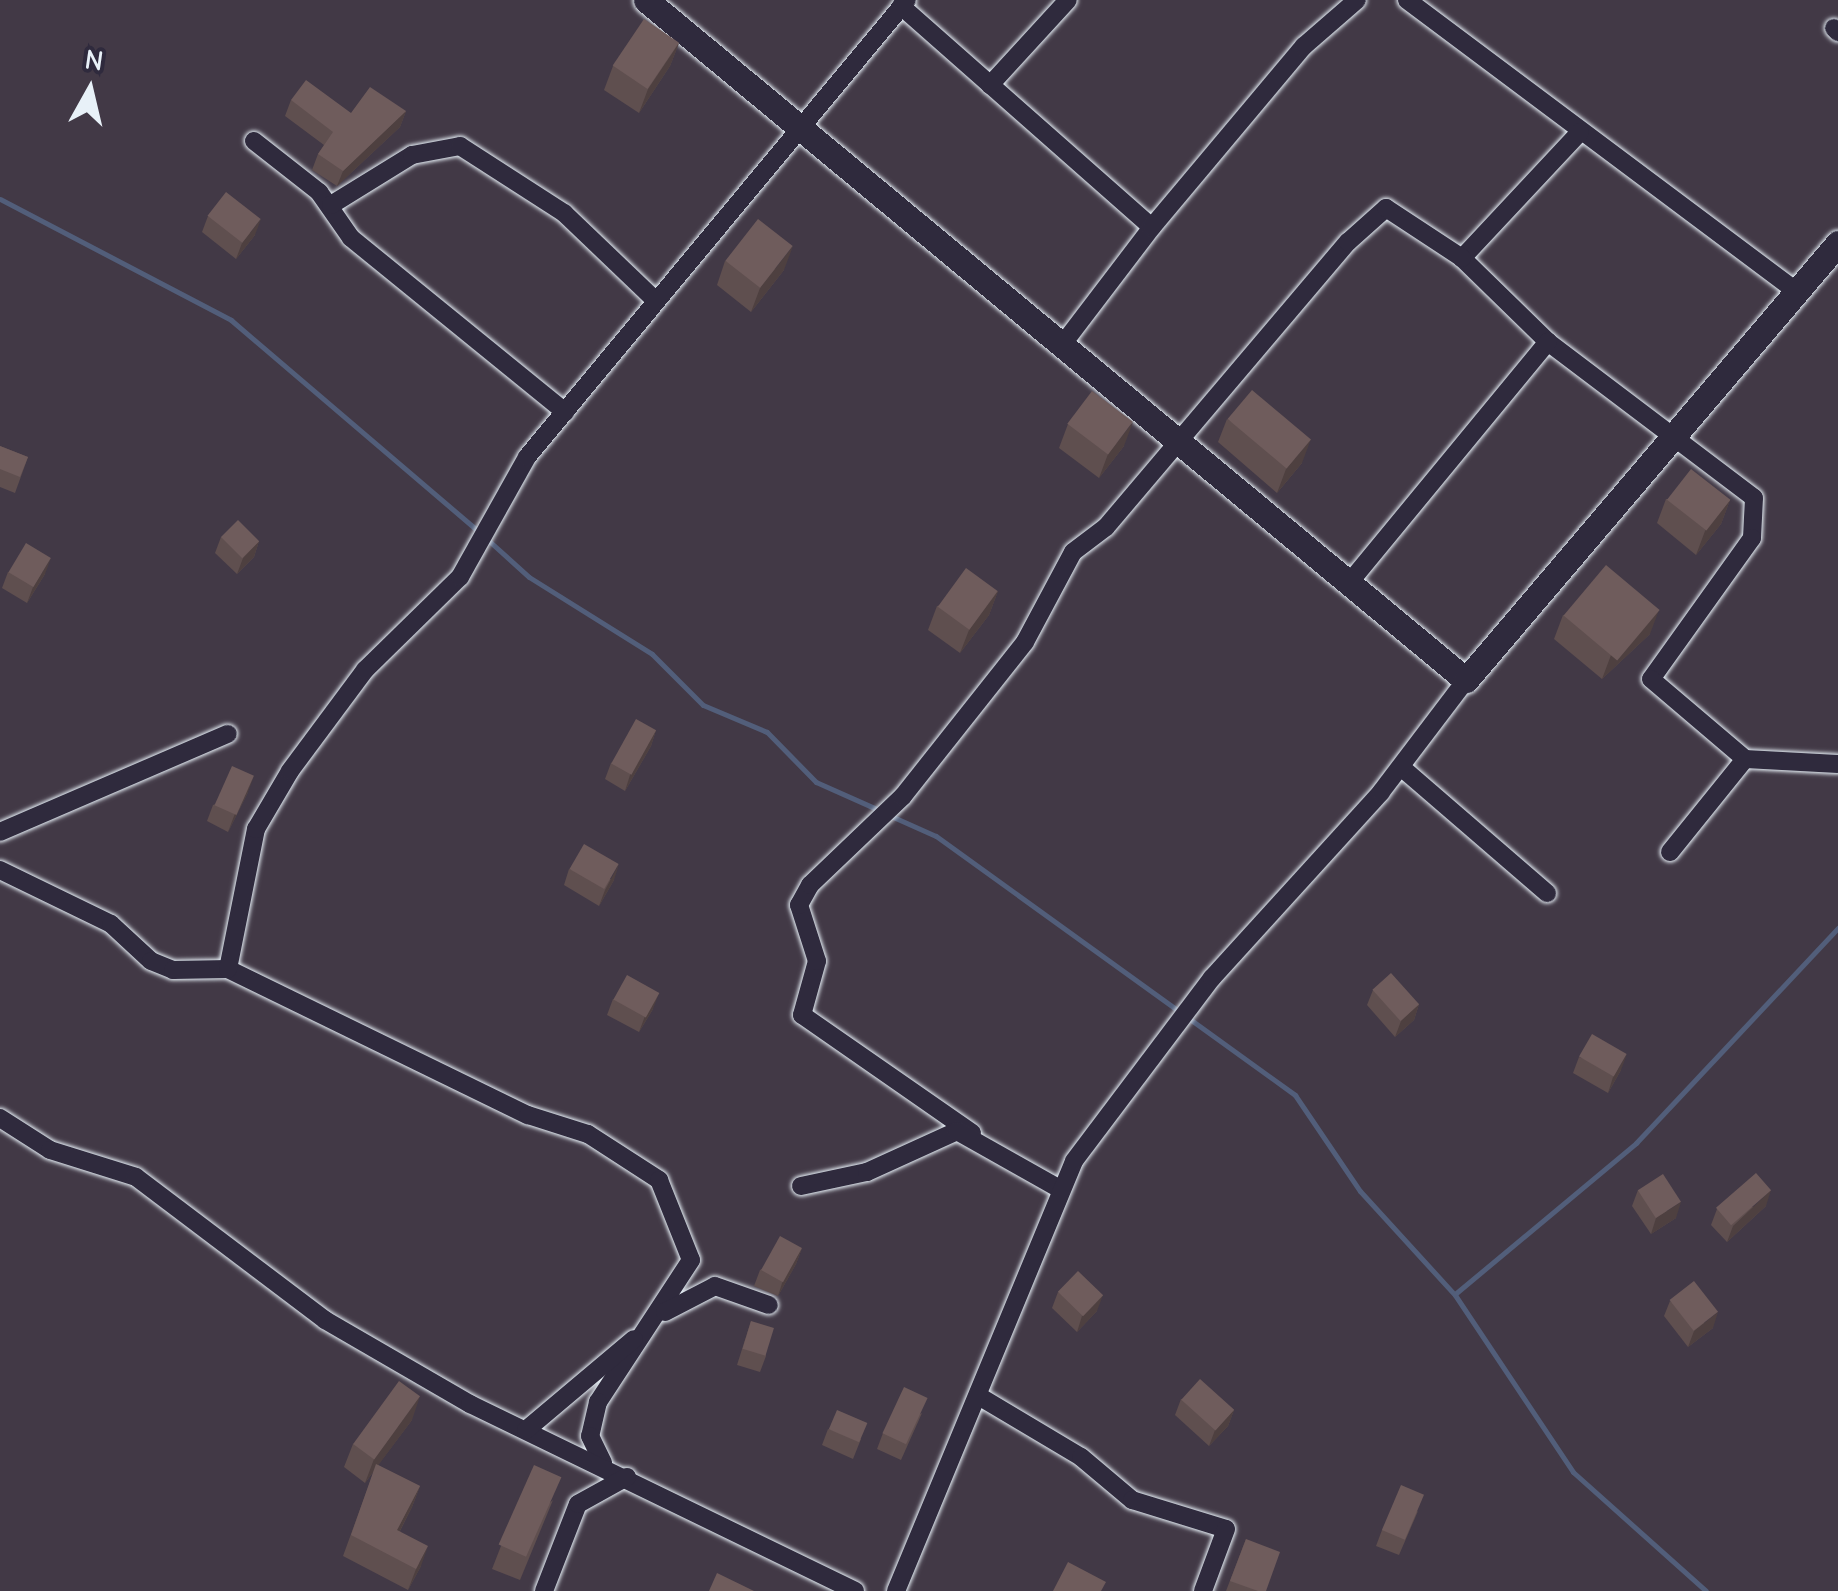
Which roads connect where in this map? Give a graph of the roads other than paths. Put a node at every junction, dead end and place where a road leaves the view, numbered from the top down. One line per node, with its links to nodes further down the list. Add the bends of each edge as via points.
1 (646, 0): 7 (street)
2 (1068, 0): 6 (street)
3 (1357, 0): 11 (street, via 1304,46)
4 (1407, 0): 8 (street)
5 (904, 3): 6 (street); 7 (street)
6 (990, 85): 11 (street)
7 (803, 130): 15 (street); 17 (street)
8 (1580, 132): 13 (street); 14 (street)
9 (254, 141): 10 (street)
10 (332, 205): 15 (street, via 412,155 460,146 609,248); 18 (street, via 352,238)
11 (1152, 227): 17 (street)
12 (1838, 243): 14 (street)
13 (1462, 258): 16 (street); 20 (street, via 1386,208)
14 (1796, 292): 19 (street)
15 (656, 301): 18 (street)
16 (1548, 342): 19 (street); 21 (street)
17 (1062, 345): 20 (street)
18 (565, 412): 31 (street, via 527,457 460,577 364,670 290,771 256,829)
19 (1671, 439): 22 (street); 24 (street, via 1746,487 1757,522 1651,679)
20 (1179, 442): 21 (street); 33 (street, via 1073,552 1025,642 903,796 799,905 817,962 802,1015)
21 (1349, 583): 22 (street)
22 (1466, 680): 26 (street)
23 (228, 734): 27 (street)
24 (1746, 759): 25 (street); 28 (street)
25 (1838, 764)
26 (1401, 768): 30 (street); 35 (street, via 1212,978)
27 (0, 832)
28 (1670, 852)
29 (0, 870): 31 (street, via 100,918 151,961)
30 (1546, 893)
31 (228, 969): 36 (street, via 636,1161 674,1207 691,1260)
32 (0, 1118): 41 (street, via 50,1150 136,1177 325,1320)
33 (972, 1133): 34 (street, via 944,1132 867,1172); 35 (street)
34 (800, 1186)
35 (1060, 1189): 40 (street)
36 (684, 1274): 37 (street); 39 (street)
37 (708, 1287): 38 (street); 39 (street)
38 (769, 1305)
39 (654, 1320): 41 (street); 42 (street, via 594,1414 590,1436)
40 (982, 1398): 46 (street); 47 (street, via 1132,1500 1226,1529)
41 (526, 1430): 42 (street)
42 (603, 1463): 43 (street)
43 (627, 1477): 44 (street, via 578,1504); 45 (street)
44 (544, 1591)
45 (855, 1591)
46 (896, 1591)
47 (1203, 1591)

